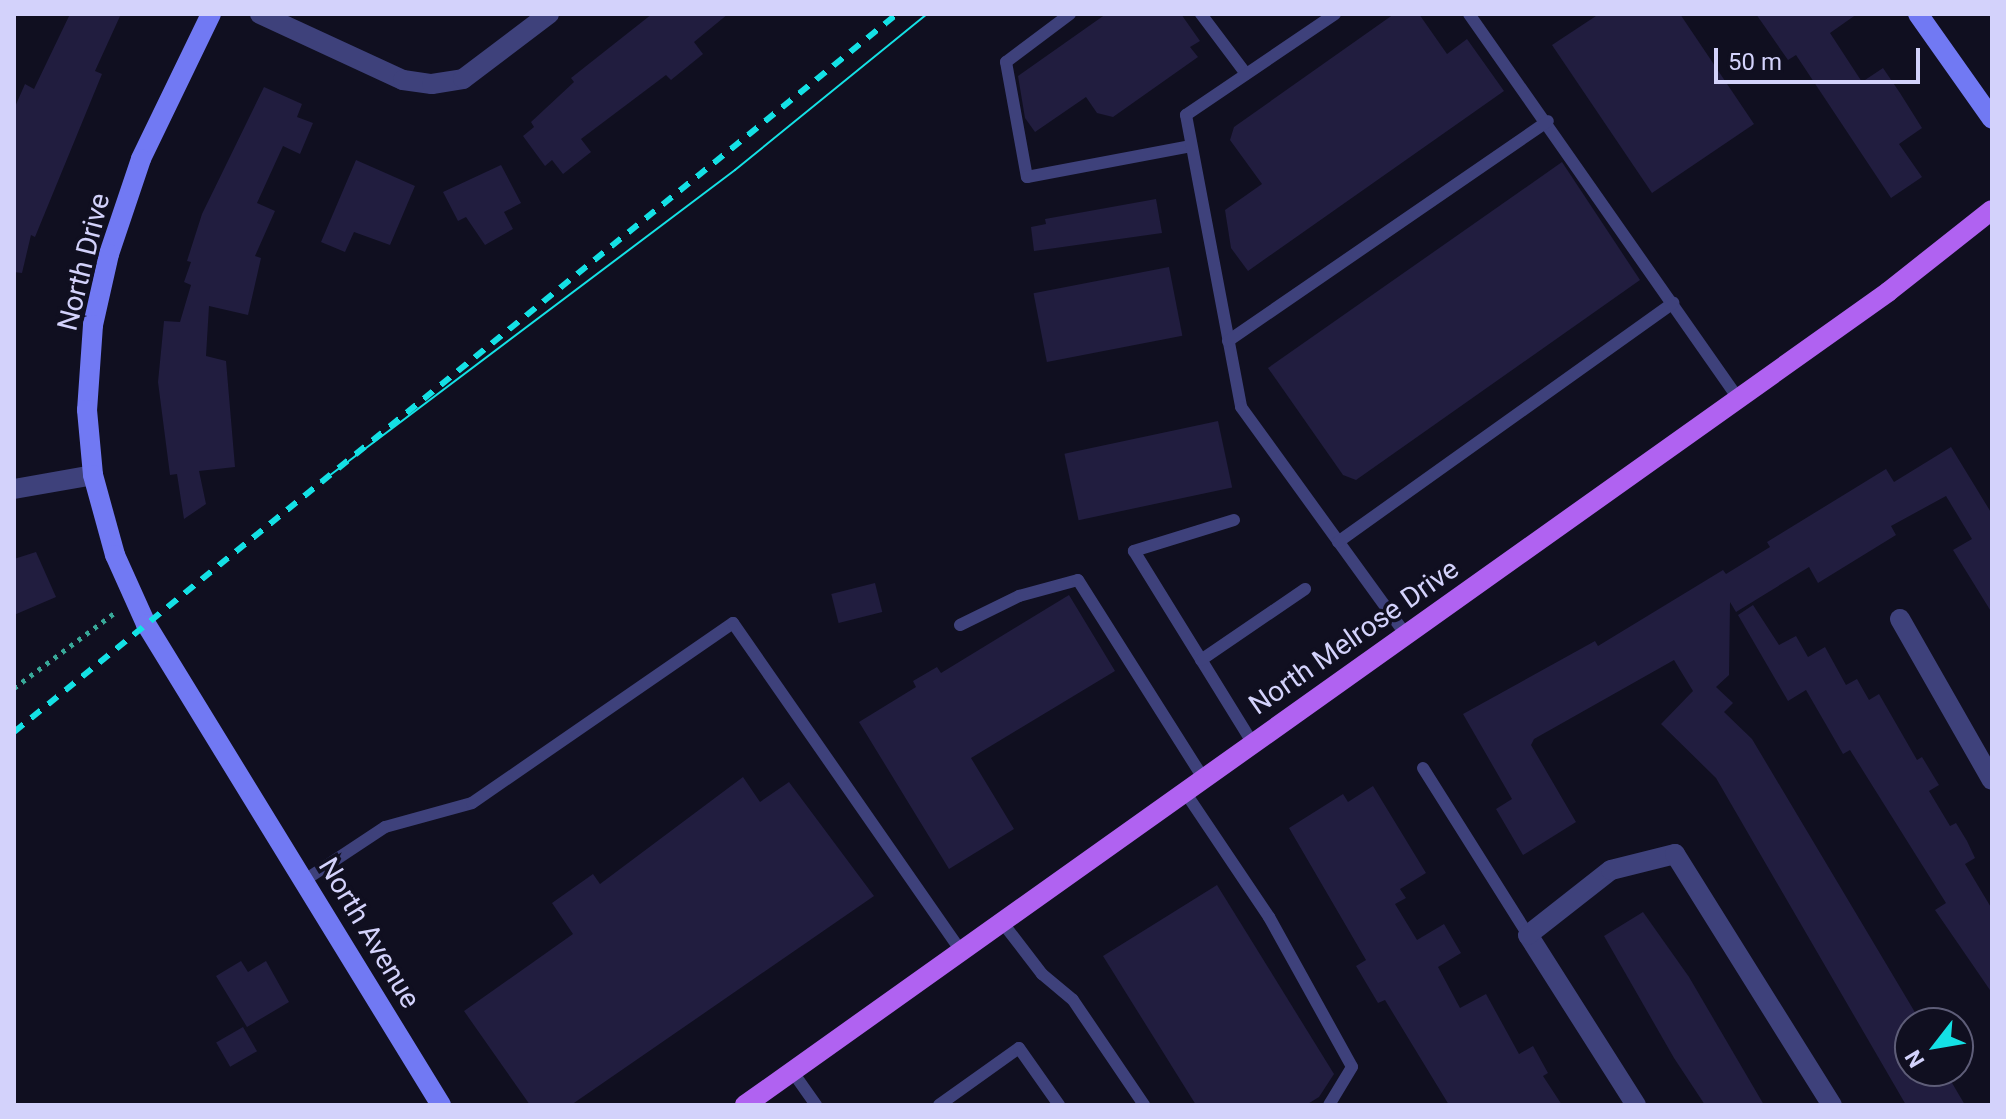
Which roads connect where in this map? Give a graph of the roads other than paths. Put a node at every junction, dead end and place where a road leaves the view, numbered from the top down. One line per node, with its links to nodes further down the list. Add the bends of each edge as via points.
1 (211, 14): 17 (main road, North Drive, via 141,159 109,254 93,325 87,410)
2 (260, 14): 3 (street, via 403,80 432,84 463,79)
3 (549, 14)
4 (1070, 14): 12 (lane, via 1006,62 1027,177)
5 (1201, 14): 9 (lane)
6 (1335, 14): 9 (lane)
7 (1469, 14): 11 (lane)
8 (1918, 14): 10 (main road)
9 (1246, 74): 12 (lane, via 1186,115)
10 (1992, 119)
11 (1548, 121): 14 (lane); 15 (lane)
12 (1191, 146): 15 (lane)
13 (1992, 210): 16 (main road, North Melrose Drive)
14 (1673, 303): 16 (lane); 20 (lane)
15 (1228, 341): 20 (lane, via 1241,407)
16 (1739, 399): 24 (main road, North Melrose Drive)
17 (93, 475): 18 (street); 30 (main road, North Drive, via 115,555 134,599)
18 (14, 489)
19 (1234, 520): 25 (lane, via 1134,551)
20 (1338, 542): 24 (lane)
21 (1305, 589): 25 (lane)
22 (1900, 619): 29 (street)
23 (960, 625): 28 (lane, via 1019,596 1078,580)
24 (1406, 635): 26 (main road, North Melrose Drive)
25 (1201, 660): 26 (lane)
26 (1253, 744): 28 (main road, North Melrose Drive)
27 (1423, 768): 34 (lane)
28 (1204, 779): 31 (main road, North Melrose Drive)
29 (1992, 780)
30 (250, 790): 32 (main road, North Avenue)
31 (1185, 792): 33 (main road, North Melrose Drive); 43 (lane, via 1269,917 1352,1067)
32 (305, 880): 35 (lane, via 385,827 472,803 733,623); 37 (main road, North Avenue)
33 (1002, 922): 35 (main road, North Melrose Drive); 42 (lane, via 1042,974 1073,1000)
34 (1528, 935): 44 (street); 45 (street, via 1611,870 1675,854)
35 (961, 951): 36 (main road, North Melrose Drive)
36 (792, 1071): 38 (main road, North Melrose Drive); 39 (lane)
37 (441, 1105)
38 (745, 1105)
39 (816, 1105)
40 (939, 1105): 41 (lane, via 1019,1048)
41 (1059, 1105)
42 (1144, 1105)
43 (1329, 1105)
44 (1636, 1105)
45 (1832, 1105)

